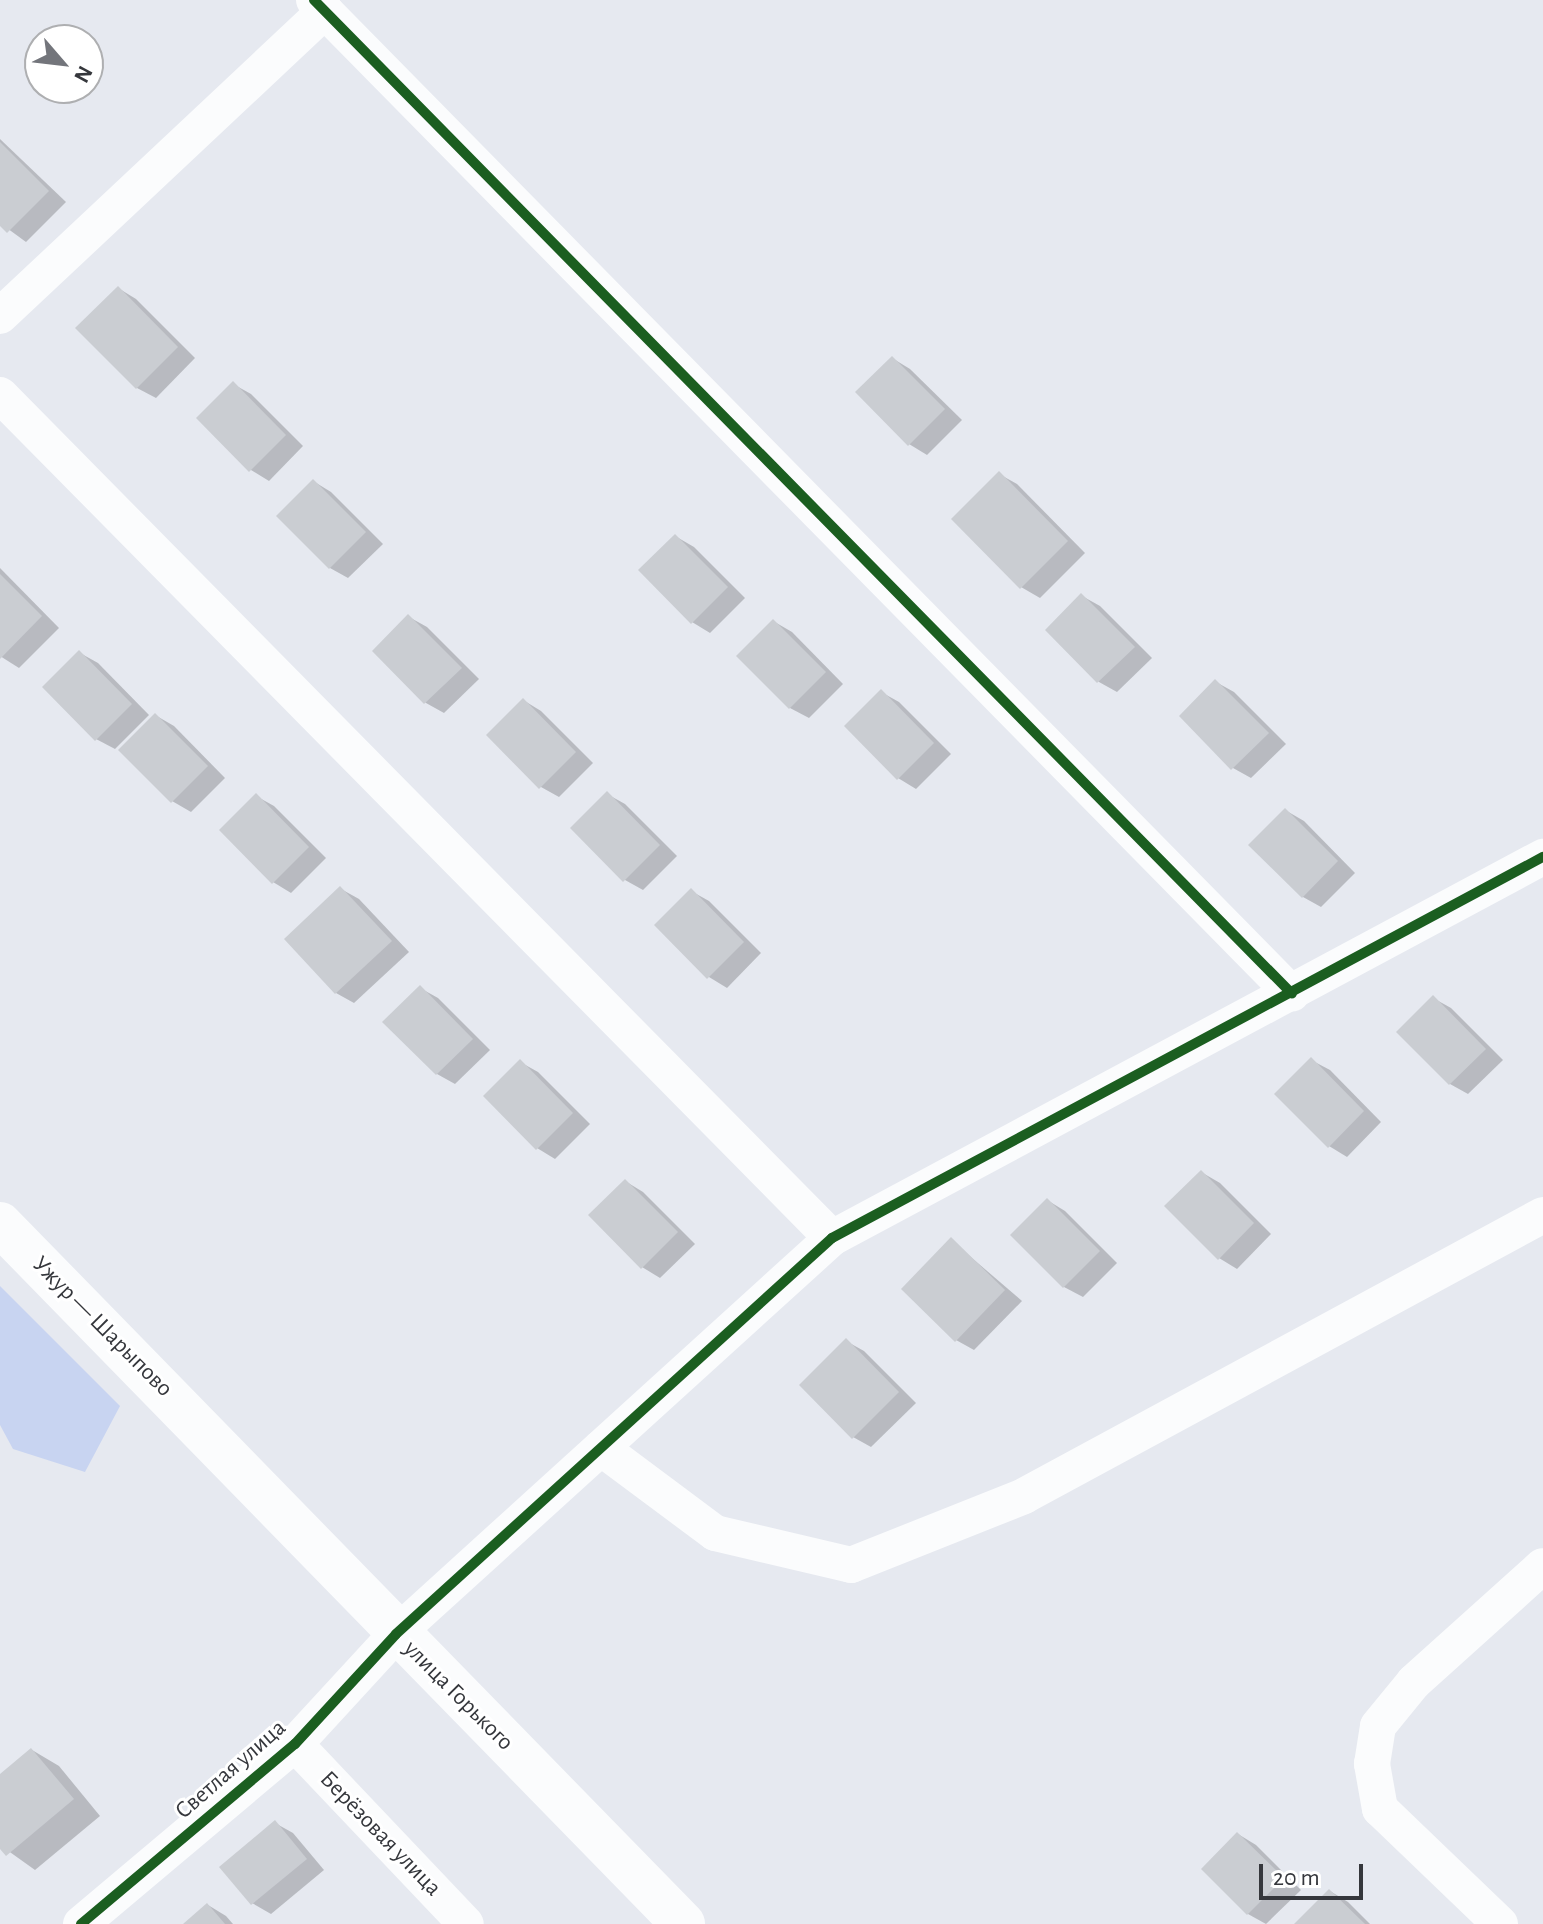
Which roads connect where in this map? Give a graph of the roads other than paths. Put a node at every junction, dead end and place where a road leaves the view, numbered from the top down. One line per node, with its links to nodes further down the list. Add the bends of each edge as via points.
1 (320, 5): 2 (street); 5 (street)
2 (0, 316)
3 (0, 395): 8 (street)
4 (1543, 857): 5 (street, Светлая улица)
5 (1292, 994): 8 (street, Светлая улица)
6 (1543, 1215): 10 (street, via 1024,1496 851,1565 715,1533)
7 (0, 1224): 9 (main road, Ужур — Шарыпово)
8 (832, 1238): 10 (street, Светлая улица)
9 (204, 1430): 12 (main road, улица Горького)
10 (601, 1448): 12 (street, Светлая улица)
11 (1543, 1566): 17 (street, via 1414,1682 1378,1726 1372,1764 1380,1809)
12 (396, 1634): 13 (street, Светлая улица); 16 (main road, улица Горького)
13 (295, 1744): 14 (street, Светлая улица); 15 (street, Берёзовая улица)
14 (81, 1924)
15 (466, 1924)
16 (683, 1924)
17 (1500, 1924)

